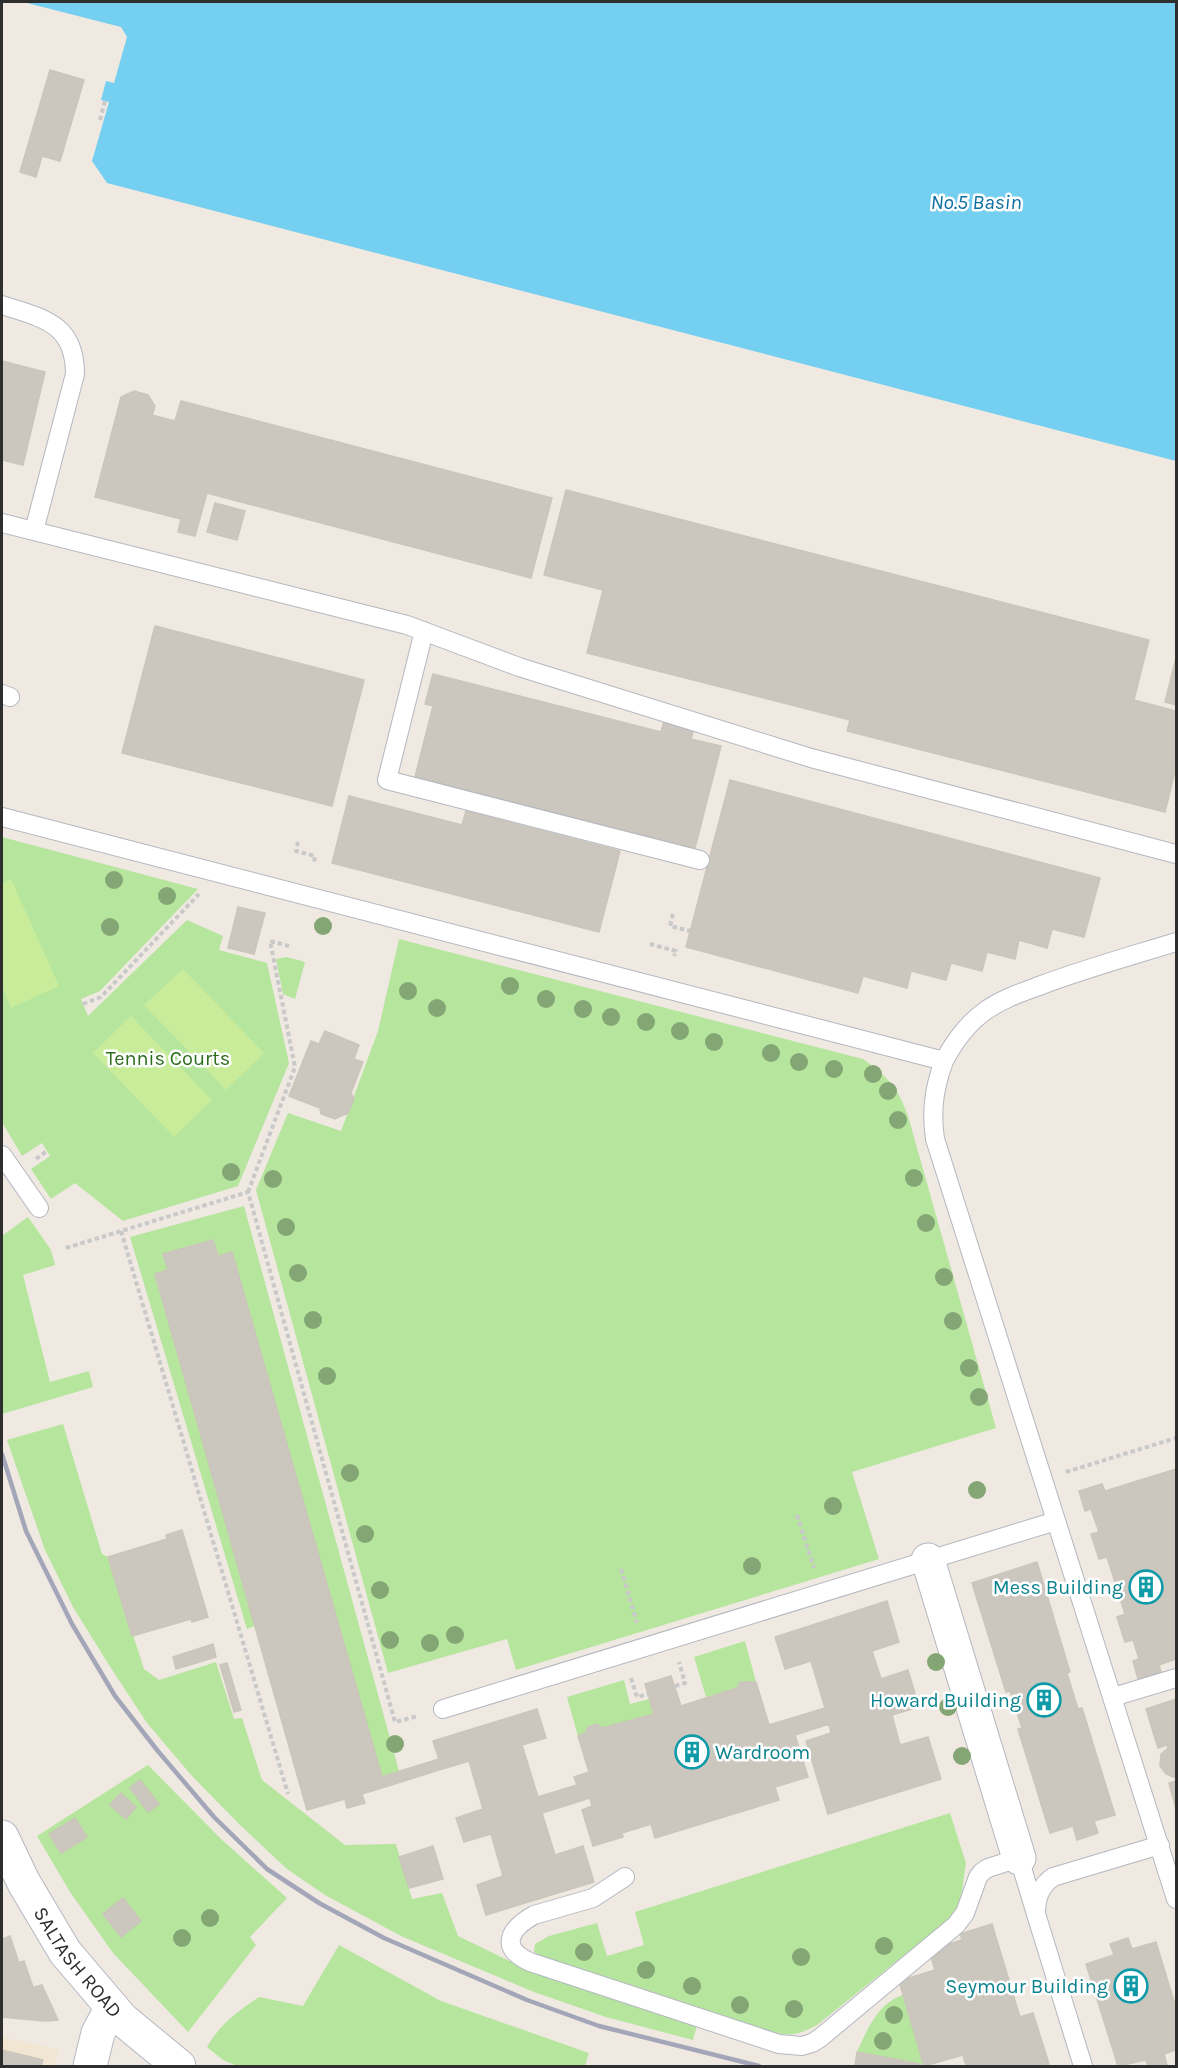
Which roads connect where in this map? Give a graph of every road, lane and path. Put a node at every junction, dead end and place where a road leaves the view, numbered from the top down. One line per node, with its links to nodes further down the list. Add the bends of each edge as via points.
1 (105, 101): 2 (path)
2 (100, 120)
3 (2, 305): 5 (lane, via 44,318 57,327 70,343 75,360 75,374)
4 (2, 523): 5 (lane)
5 (34, 531): 6 (lane)
6 (424, 631): 9 (lane, via 519,667 811,758); 10 (lane, via 387,780)
7 (2, 817): 12 (lane)
8 (298, 842): 11 (path, via 296,851 315,856)
9 (1176, 854)
10 (700, 860)
11 (314, 862)
12 (219, 873): 19 (path, via 101,997); 20 (lane)
13 (673, 914): 14 (path, via 670,926)
14 (690, 931)
15 (1176, 942): 20 (lane, via 1004,999 965,1030)
16 (650, 944): 18 (path, via 676,951)
17 (289, 946): 22 (path, via 270,941 294,1067)
18 (674, 956)
19 (83, 1004)
20 (944, 1061): 27 (lane, via 932,1102 935,1139)
21 (2, 1155): 23 (lane)
22 (248, 1192): 24 (path); 40 (path, via 395,1722)
23 (39, 1208)
24 (121, 1231): 25 (path); 41 (path)
25 (66, 1248)
26 (1176, 1438): 27 (path)
27 (1043, 1479): 29 (lane)
28 (797, 1515): 32 (path)
29 (1056, 1521): 30 (lane); 39 (lane)
30 (928, 1560): 32 (lane); 44 (street)
31 (621, 1569): 33 (path)
32 (821, 1593): 33 (lane)
33 (644, 1647): 40 (lane)
34 (679, 1662): 37 (path, via 685,1683)
35 (631, 1676): 38 (path, via 637,1698)
36 (1176, 1678): 39 (lane)
37 (675, 1686)
38 (648, 1694)
39 (1113, 1697): 43 (lane)
40 (442, 1709)
41 (288, 1794)
42 (2, 1837): 48 (street, SALTASH ROAD, via 65,1952)
43 (1160, 1845): 46 (lane); 47 (lane, via 1053,1877 1040,1891)
44 (1019, 1858): 45 (lane, via 982,1872 956,1925 820,2038 802,2046 745,2034 530,1962 511,1947 512,1934 534,1915 593,1898); 47 (lane)
45 (626, 1877)
46 (1176, 1899)
47 (1036, 1914): 51 (lane)
48 (112, 2007): 49 (street, via 98,2033); 50 (street, SALTASH ROAD)
49 (90, 2067)
50 (179, 2067)
51 (1083, 2067)

